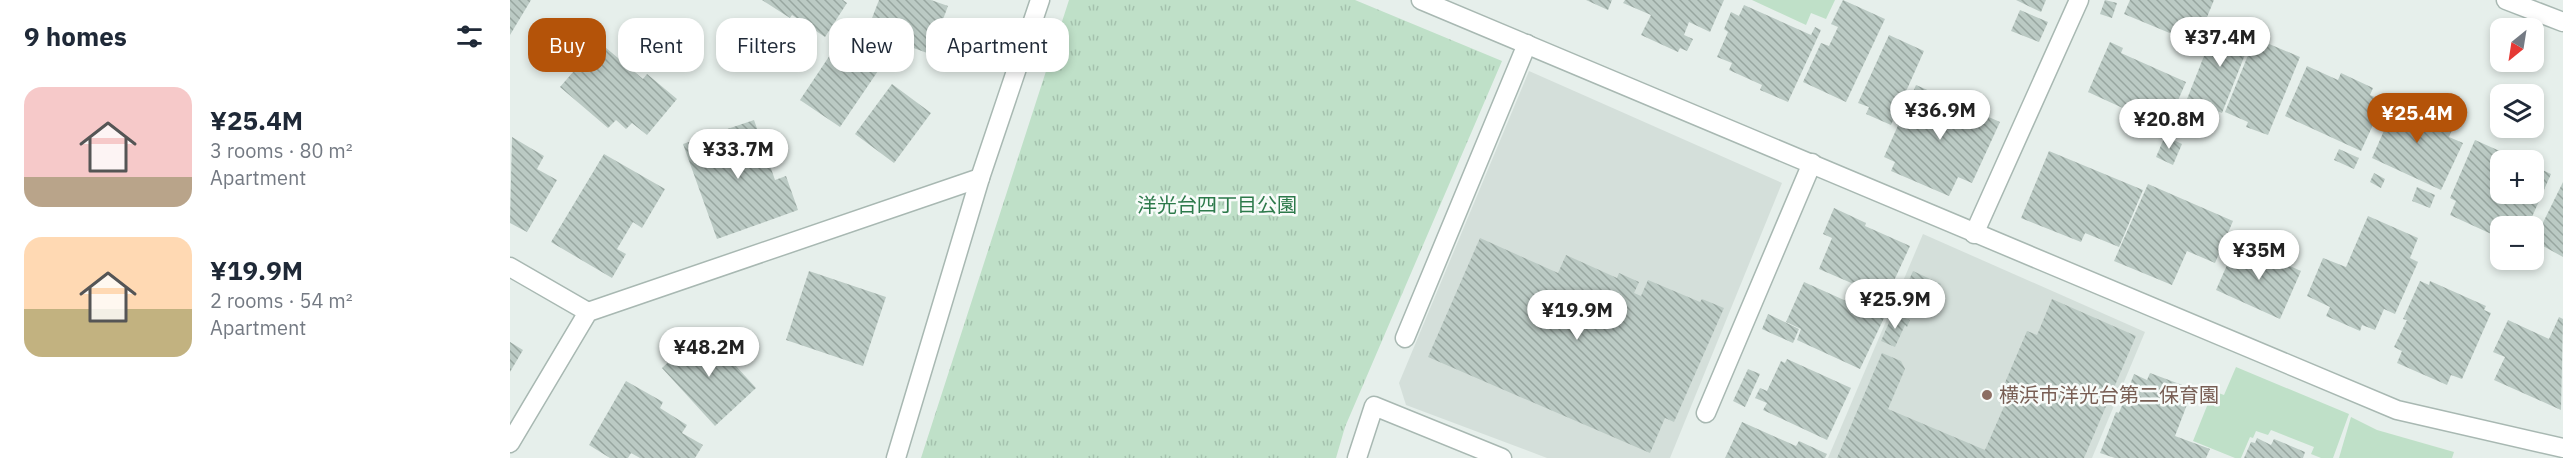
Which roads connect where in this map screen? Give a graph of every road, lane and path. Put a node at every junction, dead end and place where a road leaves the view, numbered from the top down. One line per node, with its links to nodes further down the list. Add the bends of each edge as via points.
1 (1040, 0): 8 (street)
2 (1421, 0): 6 (street)
3 (2079, 0): 9 (street)
4 (2506, 0): 5 (street)
5 (2563, 22)
6 (1527, 44): 7 (street); 12 (street)
7 (1812, 163): 9 (street); 13 (street)
8 (980, 178): 11 (street); 16 (street)
9 (1974, 234): 15 (street, via 2397,410)
10 (510, 267): 11 (street)
11 (588, 312): 14 (street)
12 (1405, 338)
13 (1706, 413)
14 (510, 443)
15 (2563, 448)
16 (896, 458)
17 (1357, 458): 18 (street, via 1374,406)
18 (1502, 458)

